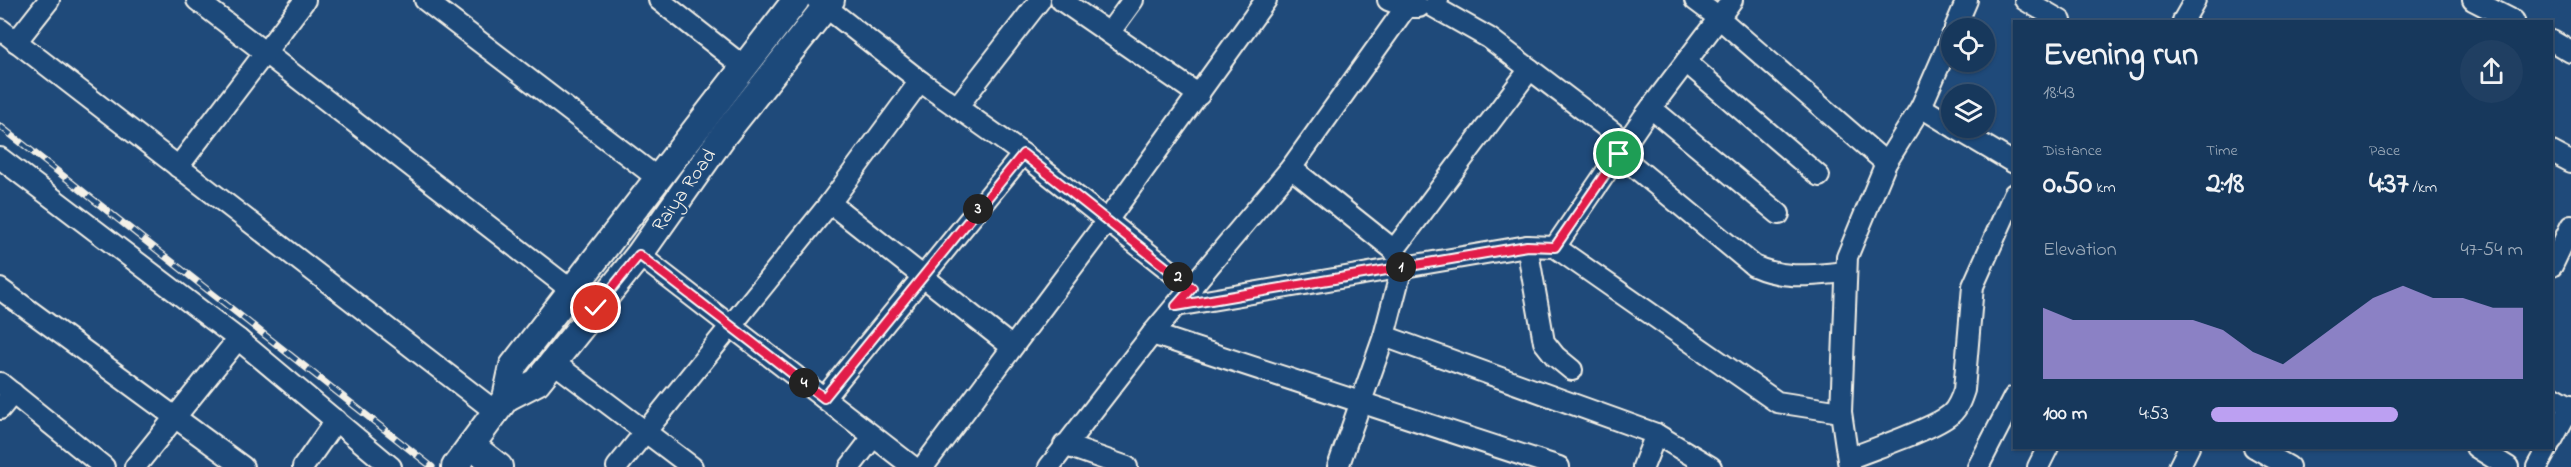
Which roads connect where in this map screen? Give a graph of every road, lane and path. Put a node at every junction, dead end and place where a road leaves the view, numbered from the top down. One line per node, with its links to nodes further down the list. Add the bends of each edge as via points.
1 (49, 0): 28 (street)
2 (197, 0): 30 (street)
3 (305, 0): 30 (street)
4 (425, 0): 53 (street)
5 (659, 0): 34 (street)
6 (796, 0): 34 (street, Raiya Road)
7 (1040, 0): 38 (street)
8 (1061, 0): 27 (street)
9 (1133, 0): 27 (street)
10 (1266, 0): 37 (street)
11 (1695, 0): 21 (street)
12 (1732, 0): 21 (street)
13 (2025, 0): 23 (street)
14 (2195, 0): 24 (street)
15 (2473, 0): 20 (street)
16 (1966, 1): 22 (street)
17 (824, 2): 36 (street); 61 (street, Raiya Road)
18 (1397, 3): 19 (street); 51 (street)
19 (1436, 3): 35 (street)
20 (2492, 10): 25 (street)
21 (1719, 18): 33 (street); 48 (street)
22 (1959, 18)
23 (2059, 20)
24 (2184, 20)
25 (2512, 20)
26 (0, 29): 28 (street)
27 (1109, 33): 37 (street)
28 (16, 42): 49 (street)
29 (2553, 42): 31 (street)
30 (264, 52): 49 (street); 68 (street)
31 (2571, 52)
32 (1941, 61): 39 (street)
33 (1686, 62): 40 (street); 52 (street)
34 (744, 67): 53 (street, Raiya Road)
35 (1530, 69): 43 (street); 62 (street)
36 (920, 81): 38 (street); 55 (street)
37 (1198, 95): 57 (street)
38 (957, 107): 45 (street)
39 (1921, 107): 41 (street); 48 (street)
40 (1651, 108): 43 (street); 56 (street)
41 (1941, 120)
42 (1972, 138): 46 (street)
43 (1623, 149): 60 (street); 64 (street, via 1754,266 1790,277)
44 (2553, 153): 47 (street)
45 (1023, 154): 57 (street); 65 (street)
46 (2013, 162)
47 (2571, 162)
48 (1886, 163): 64 (street, via 1847,256)
49 (178, 167): 82 (street)
50 (4, 168): 73 (street)
51 (1291, 168): 62 (street); 66 (street)
52 (1819, 176)
53 (660, 180): 68 (street, Raiya Road)
54 (2013, 196): 99 (street, via 1972,286 1960,404 1950,415)
55 (830, 203): 65 (street); 70 (street)
56 (1779, 214)
57 (1106, 222): 66 (street); 74 (street)
58 (2571, 226): 63 (street)
59 (1527, 246): 60 (street); 62 (street); 76 (street, via 1544,342)
60 (1555, 247): 85 (street, via 1777,402)
61 (639, 255): 70 (street); 75 (street, Raiya Road)
62 (1398, 259): 69 (street); 72 (street)
63 (2553, 264)
64 (1846, 272): 85 (street)
65 (924, 275): 74 (street); 79 (street)
66 (1192, 288): 69 (street)
67 (0, 289): 86 (street)
68 (571, 290): 82 (street, Raiya Road, via 513,366)
69 (1176, 306): 71 (street)
70 (732, 327): 79 (street); 88 (street)
71 (1152, 334): 81 (street); 93 (street)
72 (1384, 336): 81 (street); 89 (street)
73 (238, 339): 86 (street); 87 (street)
74 (1012, 347): 112 (street)
75 (554, 362): 82 (street, Raiya Road, via 537,382); 88 (street)
76 (1572, 370)
77 (6, 388): 84 (street); 101 (street)
78 (2553, 397): 83 (street)
79 (824, 398): 90 (street)
80 (2013, 399): 118 (street)
81 (1360, 402): 100 (street); 115 (street)
82 (501, 405): 92 (street, Raiya Road)
83 (2571, 406): 91 (street)
84 (0, 409)
85 (1841, 412): 99 (street)
86 (175, 417): 102 (street); 103 (street)
87 (336, 420): 104 (street); 105 (street)
88 (646, 432): 108 (street); 109 (street)
89 (1656, 434): 116 (street); 117 (street)
90 (873, 437): 110 (street); 111 (street)
91 (2553, 438)
92 (471, 445): 106 (street, Raiya Road); 107 (street)
93 (1064, 446): 113 (street); 114 (street)
94 (2048, 449): 119 (street)
95 (2188, 449): 120 (street)
96 (2258, 449): 121 (street)
97 (2479, 449): 122 (street)
98 (2547, 449): 123 (street)
99 (1848, 463)
100 (1345, 465)
101 (104, 467)
102 (135, 467)
103 (243, 467)
104 (303, 467)
105 (391, 467)
106 (455, 467)
107 (499, 467)
108 (617, 467)
109 (692, 467)
110 (850, 467)
111 (913, 467)
112 (923, 467)
113 (1049, 467)
114 (1127, 467)
115 (1558, 467)
116 (1643, 467)
117 (1711, 467)
118 (1978, 467)
119 (2038, 467)
120 (2180, 467)
121 (2289, 467)
122 (2508, 467)
123 (2537, 467)

